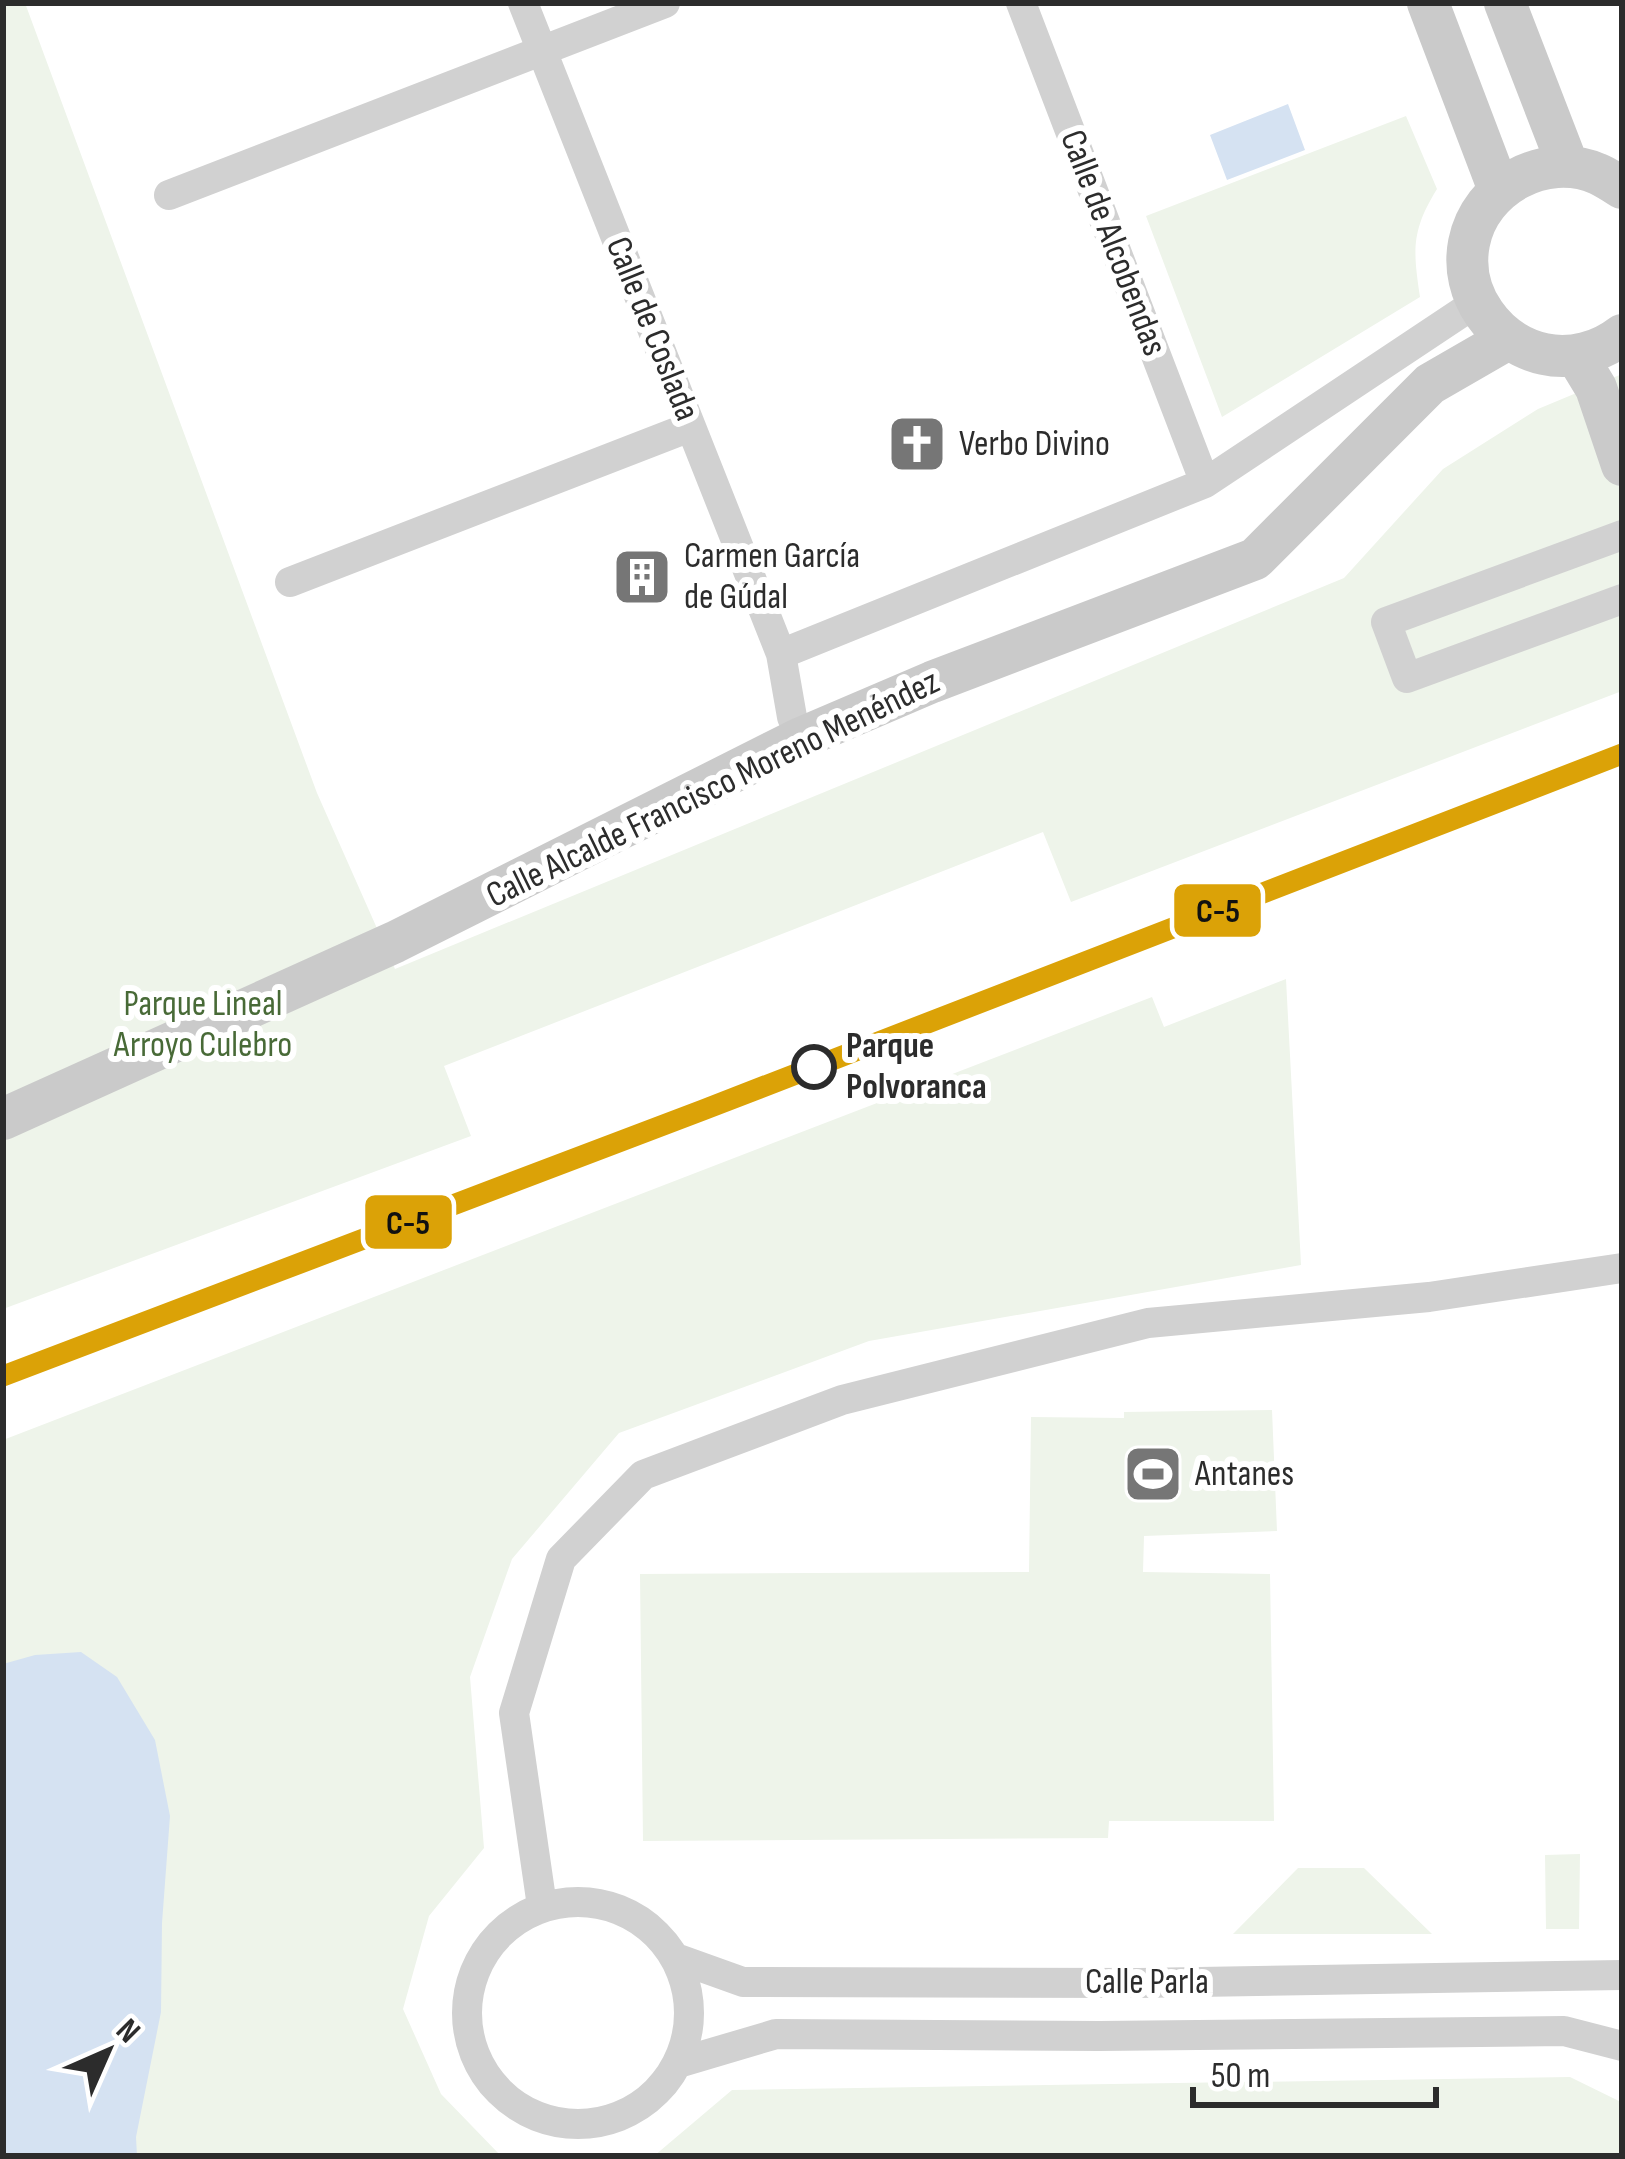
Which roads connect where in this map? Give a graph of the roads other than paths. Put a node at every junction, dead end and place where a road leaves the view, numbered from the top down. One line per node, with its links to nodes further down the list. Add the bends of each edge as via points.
1 (523, 3): 6 (street, Calle de Coslada)
2 (665, 3): 6 (street)
3 (1021, 3): 17 (street, Calle de Alcobendas)
4 (1428, 3): 9 (street)
5 (1504, 3): 7 (street)
6 (542, 51): 10 (street); 15 (street, Calle de Coslada)
7 (1568, 166): 8 (street); 9 (street, via 1543,168)
8 (1622, 188)
9 (1499, 190): 11 (street, via 1469,243)
10 (169, 195)
11 (1477, 302): 13 (street); 17 (street)
12 (1622, 335): 14 (street)
13 (1508, 339): 14 (street); 22 (street, Calle Alcalde Francisco Moreno Menéndez, via 1430,384 1255,559)
14 (1576, 356): 16 (street)
15 (691, 427): 19 (street); 21 (street, Calle de Coslada)
16 (1622, 465)
17 (1205, 483): 21 (street)
18 (1622, 535): 20 (street, via 1386,622 1407,678)
19 (290, 582)
20 (1622, 599)
21 (781, 654): 22 (street, Calle de Coslada)
22 (801, 738): 23 (street, Calle Alcalde Francisco Moreno Menéndez, via 395,942)
23 (3, 1119)
24 (1622, 1268): 25 (street, via 1429,1297 1148,1322 842,1400 644,1475 561,1559 514,1713)
25 (542, 1906): 26 (street, via 580,1900 618,1908 651,1928); 30 (street, via 509,1924 483,1952 468,1986 466,2024 476,2060 497,2091 528,2113)
26 (676, 1958): 27 (street, Calle Parla, via 743,1982); 29 (street, via 689,2028)
27 (1622, 1976)
28 (1622, 2046): 29 (street, Calle Parla, via 1564,2031 776,2034)
29 (678, 2063): 30 (street, via 631,2112)
30 (564, 2124): 31 (street)
31 (564, 2156)

